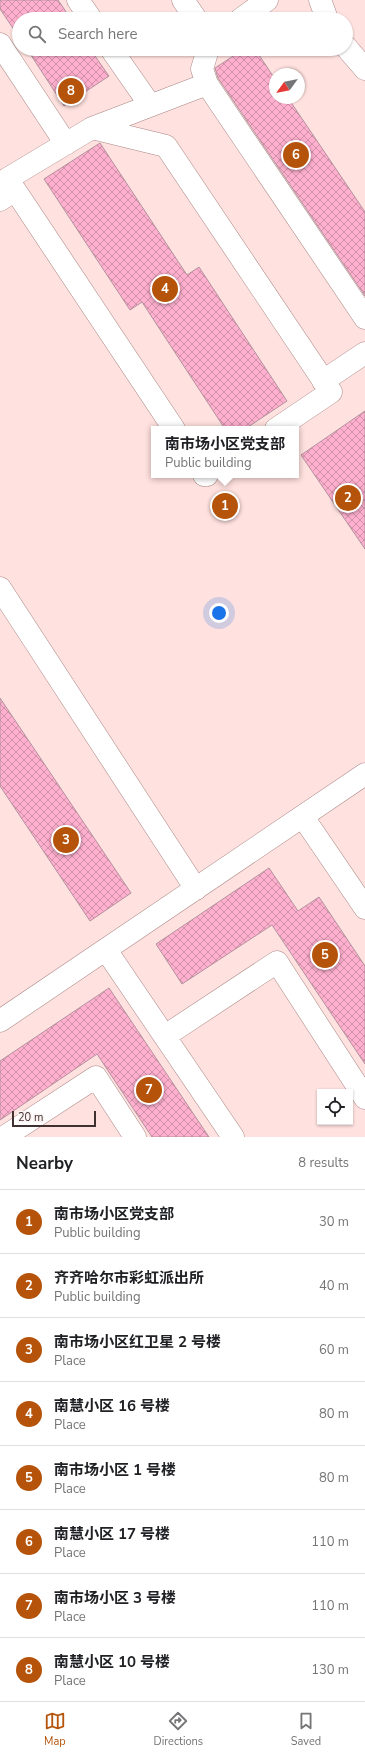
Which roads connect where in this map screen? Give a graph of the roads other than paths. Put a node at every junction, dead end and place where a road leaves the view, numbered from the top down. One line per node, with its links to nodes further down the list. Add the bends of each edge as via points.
1 (78, 0): 5 (street)
2 (184, 0): 6 (street)
3 (267, 0): 7 (street)
4 (320, 0): 8 (street)
5 (86, 12)
6 (192, 12)
7 (251, 12)
8 (324, 12)
9 (0, 44): 17 (street)
10 (353, 55): 13 (street)
11 (116, 56): 15 (street)
12 (206, 56): 14 (street, via 202,69)
13 (365, 69)
14 (207, 84): 15 (street); 19 (street)
15 (150, 106): 16 (street)
16 (92, 128): 17 (street); 21 (street, via 166,146)
17 (66, 144): 18 (street)
18 (5, 185): 22 (street)
19 (365, 318)
20 (365, 353): 21 (street)
21 (323, 381): 23 (street, via 331,392)
22 (172, 426)
23 (280, 426)
24 (0, 588): 27 (street)
25 (365, 774): 26 (street)
26 (302, 817): 27 (street); 28 (street)
27 (196, 889): 29 (street)
28 (364, 905)
29 (106, 950): 30 (street); 31 (street)
30 (0, 1021)
31 (165, 1036): 32 (street, via 277,962); 35 (street)
32 (365, 1098)
33 (4, 1137): 34 (street, via 96,1077)
34 (135, 1137)
35 (233, 1137)

